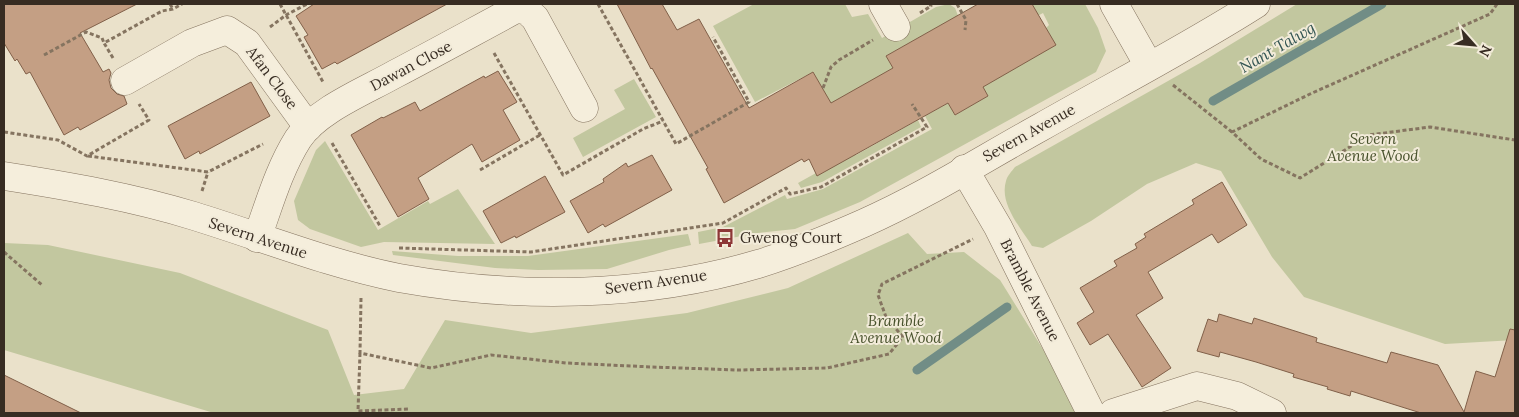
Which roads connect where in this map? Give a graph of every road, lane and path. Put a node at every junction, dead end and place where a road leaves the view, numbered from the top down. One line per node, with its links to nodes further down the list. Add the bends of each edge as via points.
1 (170, 4): 8 (path)
2 (307, 4): 13 (path)
3 (598, 4): 11 (path, via 676,144 749,102)
4 (958, 4): 10 (path, via 966,20)
5 (1114, 4): 15 (street)
6 (1256, 4): 15 (street, Severn Avenue)
7 (1497, 4): 21 (path, via 1490,14)
8 (173, 9)
9 (885, 23): 17 (path, via 831,67)
10 (965, 30)
11 (713, 37)
12 (104, 43): 14 (path, via 102,38 86,32)
13 (247, 43): 16 (street, Afan Close, via 227,30 192,43); 20 (street, Afan Close)
14 (44, 54)
15 (1150, 66): 21 (path); 26 (street, Severn Avenue)
16 (125, 81)
17 (822, 88)
18 (912, 104): 32 (path, via 927,127 821,187 790,194 786,188 723,223 531,252)
19 (584, 108): 20 (street, Dawan Close, via 535,18 526,10 516,9 338,105)
20 (313, 123): 29 (path); 31 (street, Dawan Close, via 298,138 287,160)
21 (1232, 132): 23 (path, via 1261,159 1300,178 1369,135 1430,126)
22 (540, 135): 27 (path)
23 (1515, 140)
24 (265, 143): 25 (path, via 208,172)
25 (87, 156)
26 (964, 169): 30 (street, Bramble Avenue); 34 (street, Severn Avenue, via 866,222 812,244 759,263 678,281 582,291 506,290 433,283)
27 (480, 170)
28 (4, 176): 31 (street, Severn Avenue, via 110,194 194,216)
29 (380, 226)
30 (998, 227): 36 (path, via 882,284 878,295 886,317 903,337 889,354 827,368 738,370 652,367 491,356 431,368); 38 (street, Bramble Avenue)
31 (257, 238): 34 (street, Severn Avenue)
32 (391, 247)
33 (4, 252): 35 (path)
34 (364, 270): 36 (path)
35 (42, 285)
36 (360, 353): 37 (path, via 358,411)
37 (409, 408)
38 (1091, 413)
39 (1113, 413): 40 (street, via 1198,386 1237,396)
40 (1272, 413)

